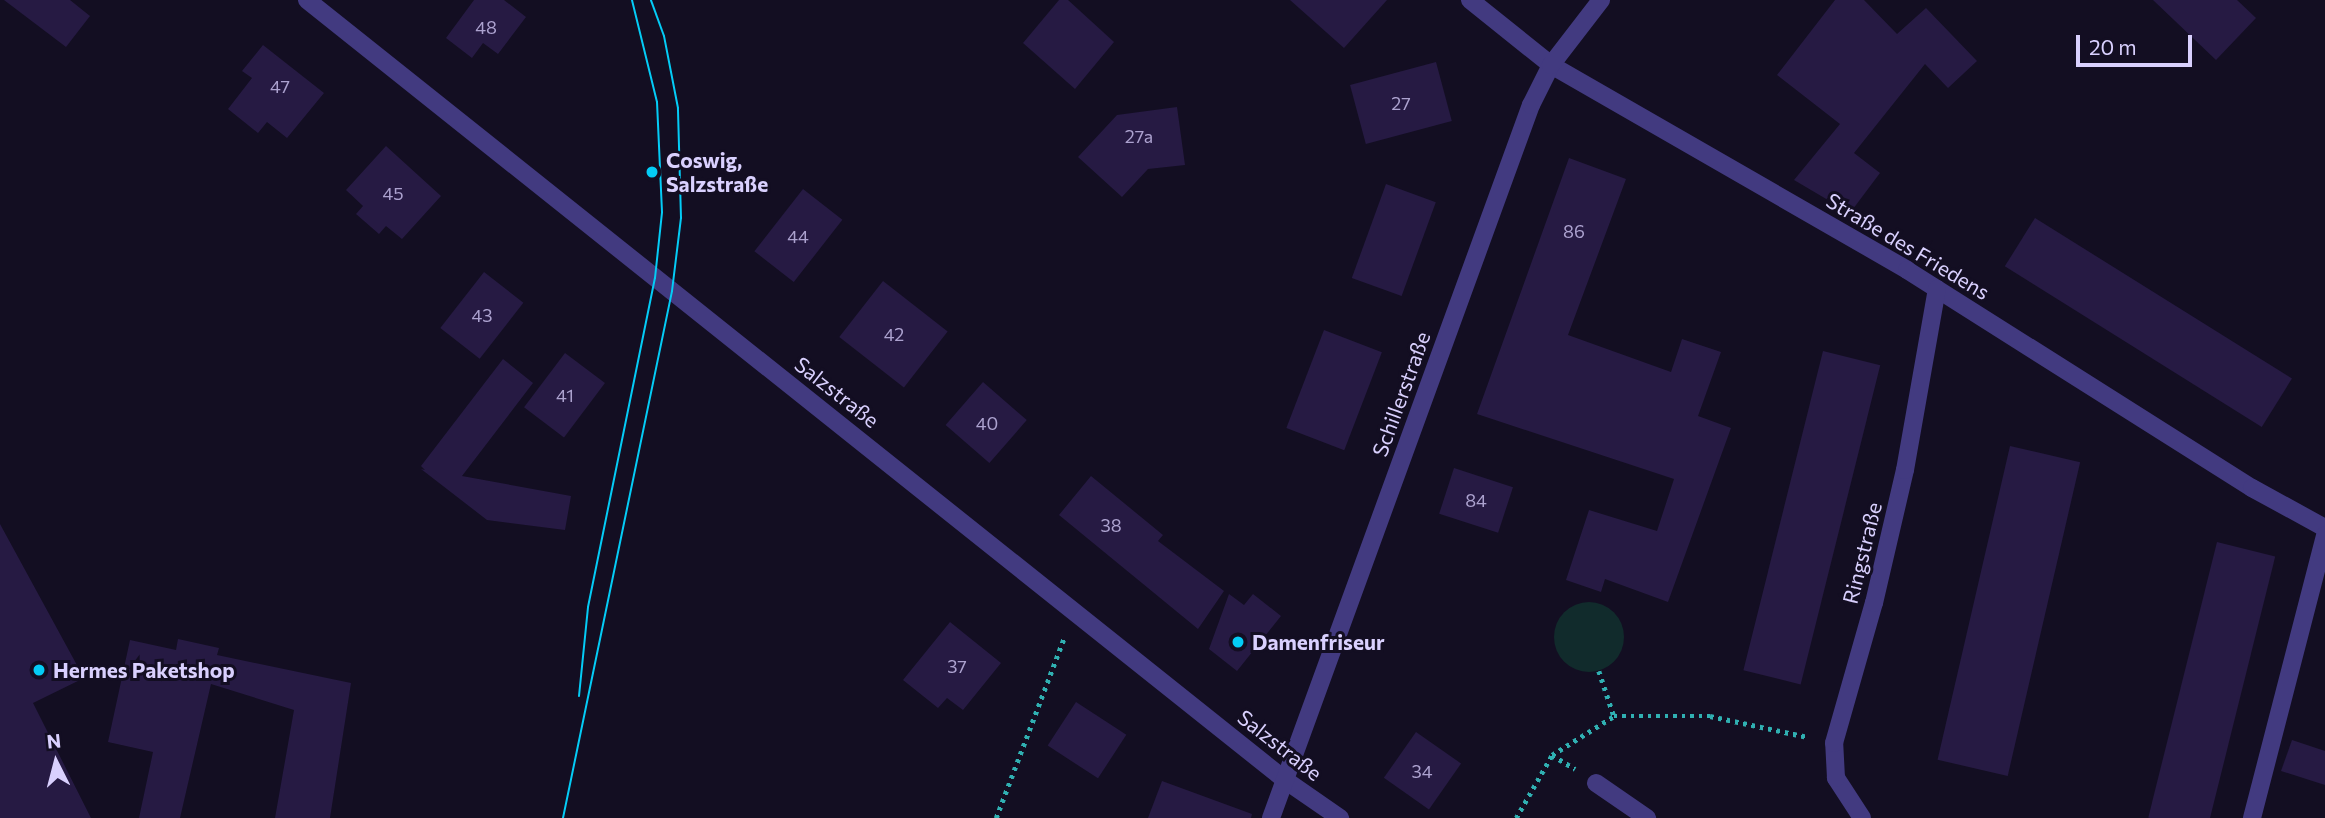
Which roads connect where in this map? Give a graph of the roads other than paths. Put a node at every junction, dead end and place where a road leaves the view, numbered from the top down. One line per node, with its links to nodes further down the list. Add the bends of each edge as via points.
1 (307, 0): 8 (street, Salzstraße)
2 (1469, 0): 4 (street, Straße des Friedens)
3 (1601, 0): 4 (street, Schillerstraße)
4 (1551, 65): 5 (street, Straße des Friedens); 8 (street, Schillerstraße, via 1531,105)
5 (1937, 289): 6 (street, Straße des Friedens, via 2252,488); 13 (street, Ringstraße, via 1902,483 1833,743 1836,778 1851,807)
6 (2325, 528)
7 (2325, 535): 14 (street)
8 (1285, 780): 10 (street, Schillerstraße); 11 (street, Salzstraße)
9 (1596, 783): 12 (street)
10 (1271, 818)
11 (1340, 818)
12 (1647, 818)
13 (1863, 818)
14 (2252, 818)

